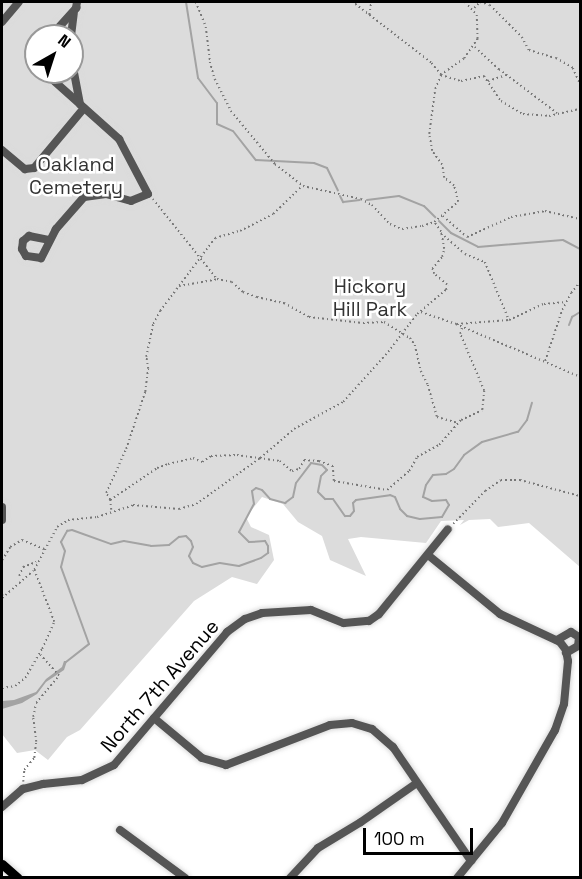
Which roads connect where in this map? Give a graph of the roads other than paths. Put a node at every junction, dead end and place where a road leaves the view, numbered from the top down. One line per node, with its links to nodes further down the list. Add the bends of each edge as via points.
1 (19, 2): 3 (street)
2 (76, 5): 4 (street); 5 (street)
3 (2, 22)
4 (61, 24)
5 (73, 24)
6 (57, 84): 8 (street)
7 (77, 84): 8 (street)
8 (82, 106): 9 (street, via 34,168 25,169); 10 (street, via 119,139 148,194 131,201 106,194 84,198)
9 (2, 150)
10 (49, 240)
11 (2, 507): 12 (street)
12 (2, 520)
13 (448, 529): 14 (street, North 7th Avenue)
14 (428, 555): 15 (street, via 500,614); 17 (street, North 7th Avenue, via 369,621 353,625 311,610 262,614 236,625)
15 (557, 640): 16 (street); 16 (street, via 571,632 579,637 578,646)
16 (566, 653): 21 (street, via 566,689 555,730 518,799)
17 (154, 718): 18 (street, via 202,758 226,765 330,725 362,725 387,740); 19 (street, North 7th Avenue, via 106,770 82,780 26,788)
18 (417, 783): 21 (street); 25 (street, via 318,848)
19 (2, 807)
20 (120, 830): 24 (street)
21 (471, 861): 26 (street)
22 (2, 864): 23 (main road)
23 (18, 878)
24 (186, 878)
25 (291, 878)
26 (457, 878)

